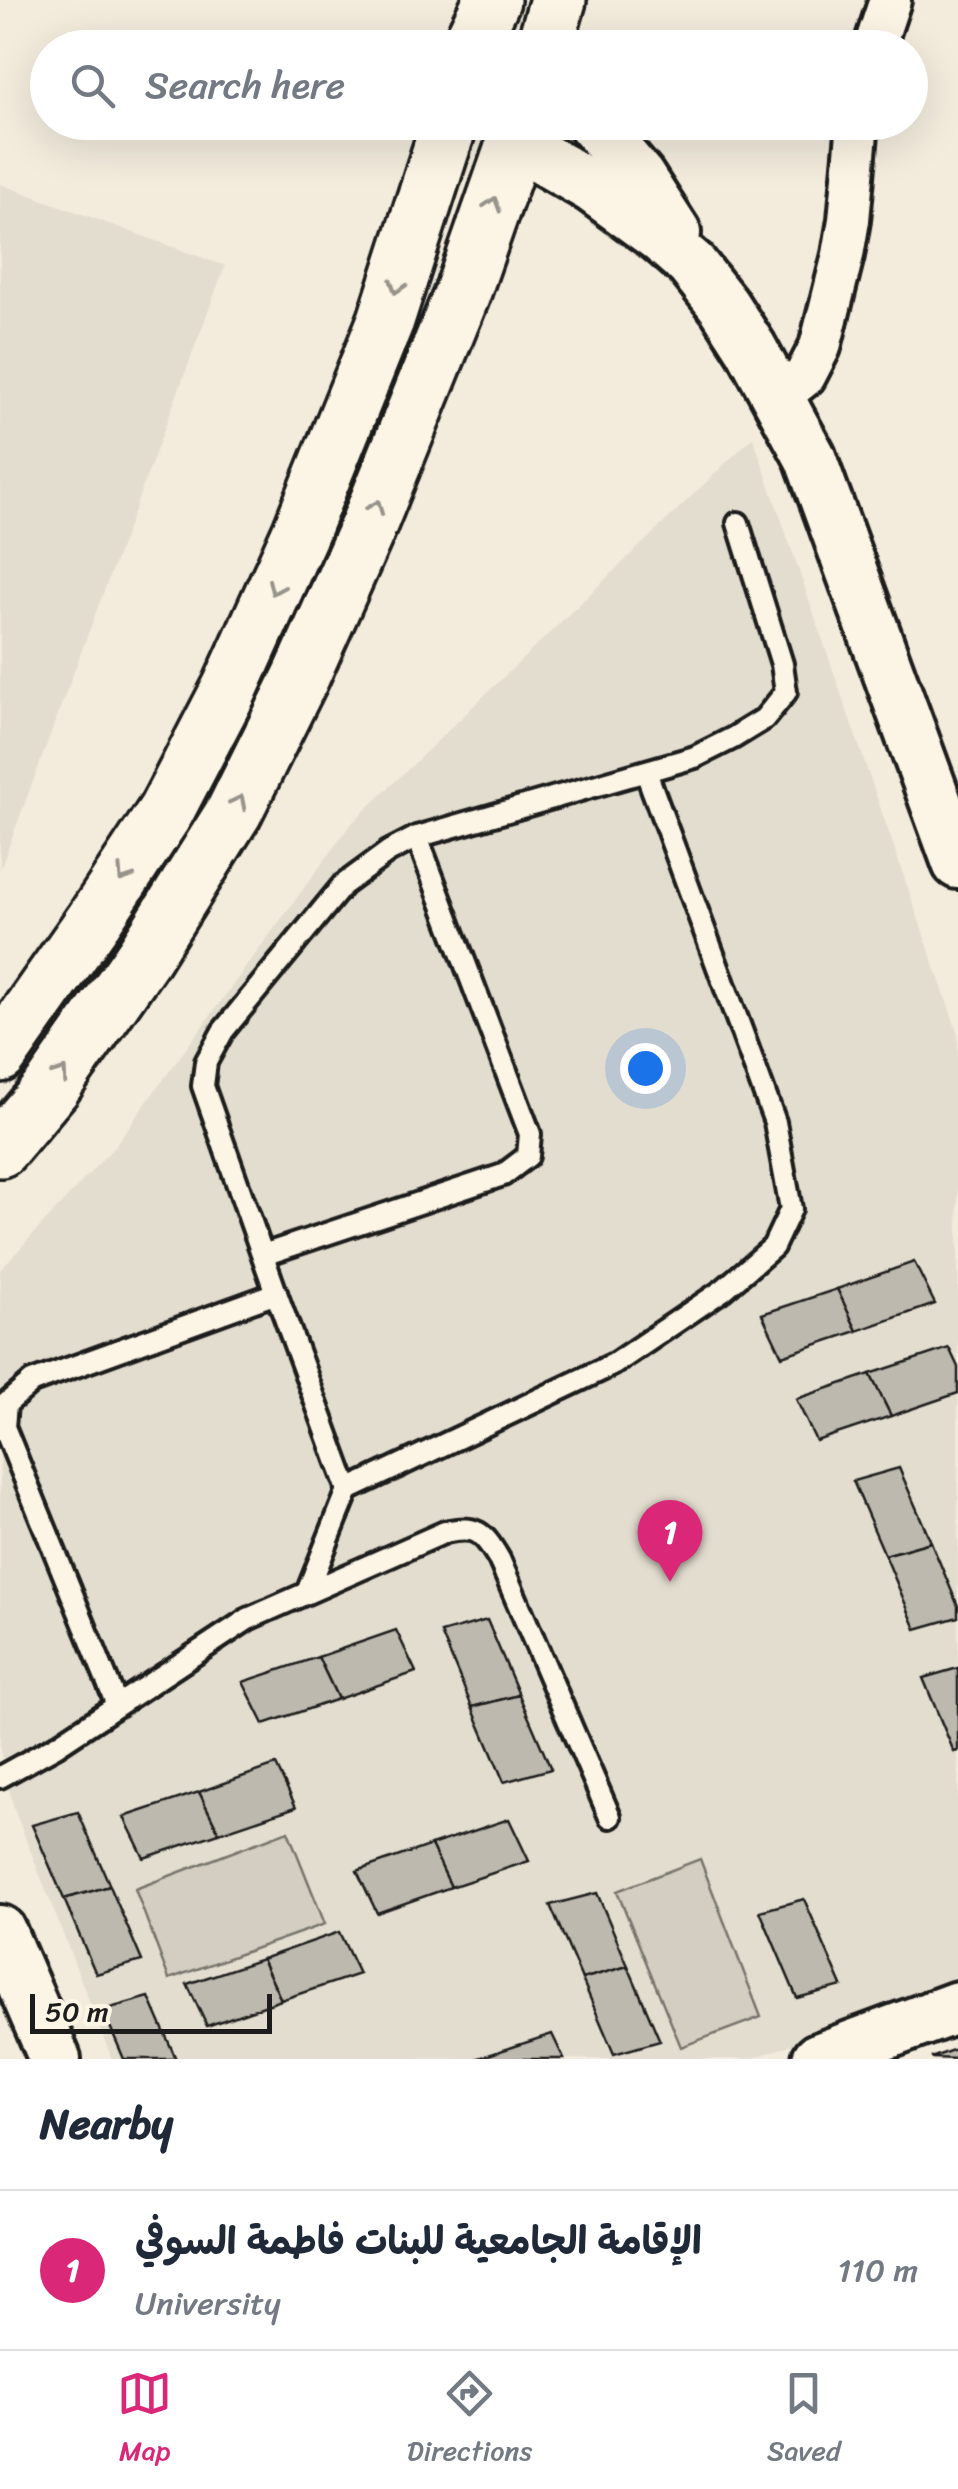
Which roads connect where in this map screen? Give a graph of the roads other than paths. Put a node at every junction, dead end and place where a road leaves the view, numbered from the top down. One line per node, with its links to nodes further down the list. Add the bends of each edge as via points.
1 (492, 0): 4 (highway)
2 (558, 0): 5 (highway)
3 (890, 0): 6 (street)
4 (478, 30)
5 (549, 30)
6 (880, 30)
7 (442, 140): 20 (highway, one-way to 20, via 386,320 230,688 166,811)
8 (460, 140): 9 (highway, via 495,151)
9 (520, 140)
10 (523, 140): 21 (highway, one-way to 10, via 121,989 234,812 366,529)
11 (527, 140): 14 (street)
12 (607, 140): 14 (street, via 639,177)
13 (856, 140): 15 (street, via 846,238 820,347 805,376)
14 (691, 264): 15 (street, via 724,306)
15 (777, 398): 19 (street, via 810,457)
16 (738, 523): 17 (lane, via 786,692 764,719 734,738)
17 (646, 772): 18 (lane); 24 (lane, via 775,1122 790,1209 760,1258 614,1364)
18 (417, 838): 22 (lane, via 342,885 223,1031 206,1062 203,1086); 22 (lane, via 530,1134 528,1156 503,1175)
19 (958, 863)
20 (0, 1054)
21 (0, 1149)
22 (262, 1255): 23 (lane)
23 (276, 1293): 24 (lane); 26 (lane, via 32,1382 6,1404 4,1427)
24 (348, 1490): 25 (lane)
25 (308, 1590): 26 (lane, via 248,1619); 28 (lane, via 445,1532 466,1527 480,1533 499,1559)
26 (118, 1705): 27 (lane)
27 (0, 1777)
28 (610, 1817)
29 (0, 1930): 31 (street)
30 (958, 2007): 32 (street)
31 (55, 2059)
32 (818, 2059)

